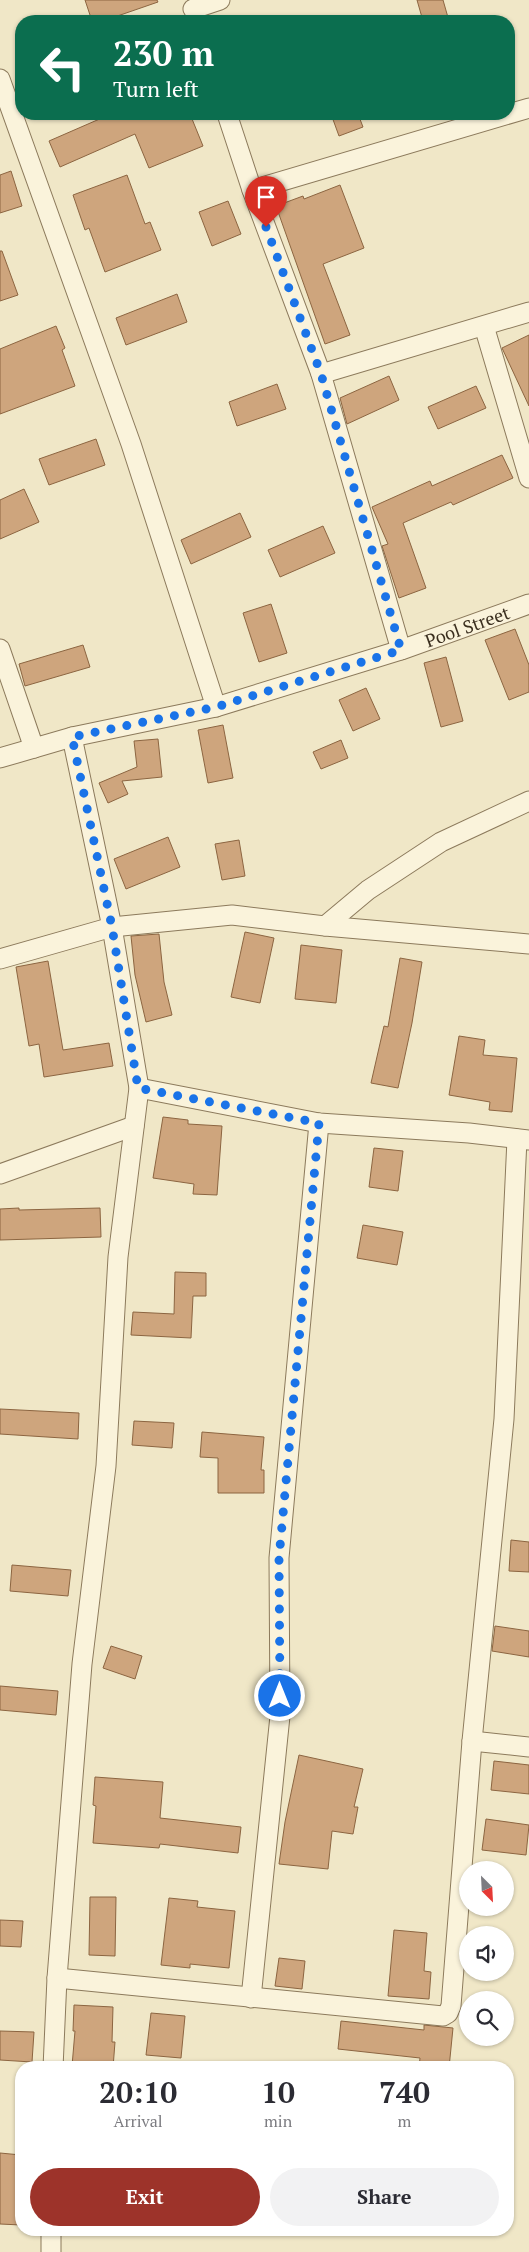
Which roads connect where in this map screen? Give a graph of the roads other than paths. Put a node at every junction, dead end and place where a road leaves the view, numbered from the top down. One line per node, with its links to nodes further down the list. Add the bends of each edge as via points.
1 (220, 0): 2 (street)
2 (193, 10)
3 (0, 79): 16 (street, via 131,444)
4 (529, 108): 5 (street)
5 (515, 112)
6 (229, 120): 8 (street)
7 (488, 120): 8 (street)
8 (252, 190): 11 (street)
9 (529, 312): 10 (street)
10 (484, 326): 11 (street); 12 (street)
11 (321, 374): 15 (street)
12 (529, 478)
13 (529, 604): 15 (street, Pool Street)
14 (0, 649): 18 (street)
15 (401, 650): 16 (street, Pool Street)
16 (216, 707): 17 (street, Pool Street)
17 (72, 737): 18 (street, Pool Street); 22 (street)
18 (34, 748): 19 (street, Pool Street)
19 (0, 758)
20 (529, 801): 21 (street, via 441,842 368,890)
21 (325, 926): 22 (street, via 232,915); 23 (street)
22 (112, 927): 24 (street); 25 (street)
23 (529, 944)
24 (0, 959)
25 (138, 1088): 26 (street); 27 (street)
26 (319, 1123): 28 (street); 33 (street, via 279,1558 280,1716)
27 (134, 1126): 29 (street); 32 (street, via 118,1257 106,1466 82,1664)
28 (523, 1139): 30 (street, via 504,1419)
29 (0, 1174)
30 (472, 1741): 31 (street); 33 (street, via 448,2013 443,2016)
31 (529, 1747)
32 (57, 1978): 33 (street); 34 (street)
33 (252, 1998)
34 (53, 2061)
35 (51, 2236): 36 (street)
36 (50, 2252)

